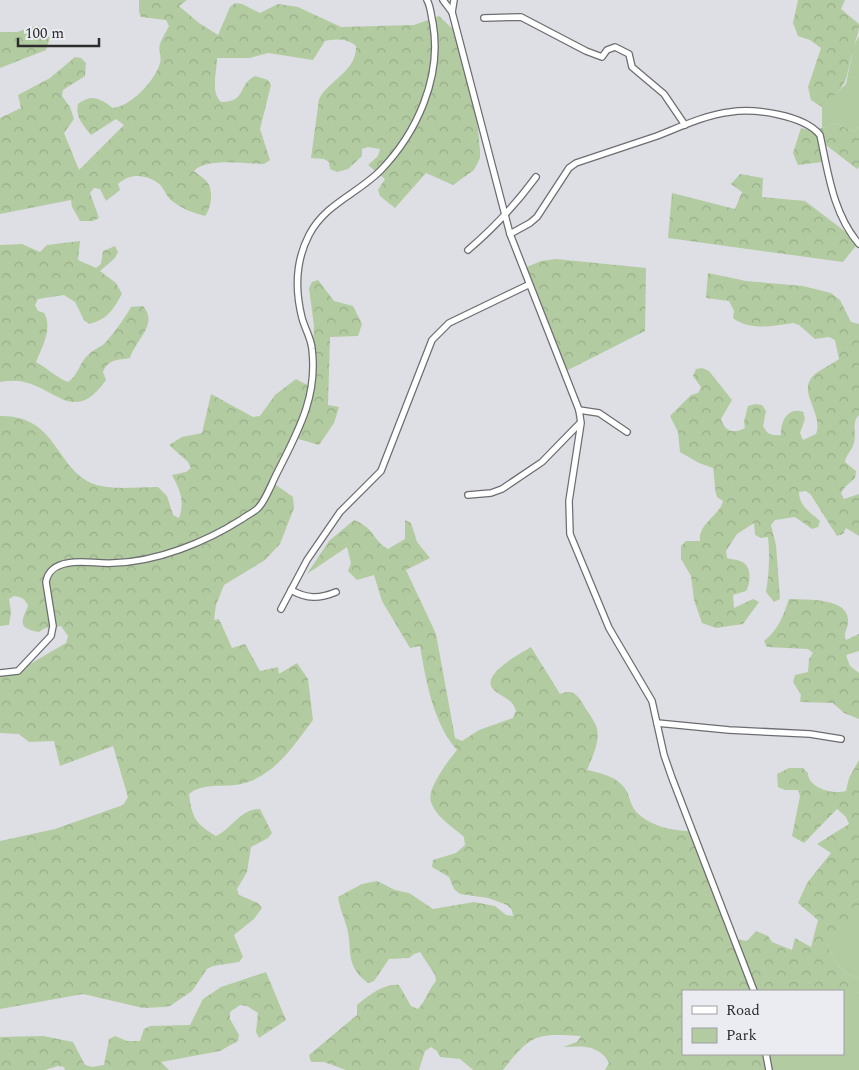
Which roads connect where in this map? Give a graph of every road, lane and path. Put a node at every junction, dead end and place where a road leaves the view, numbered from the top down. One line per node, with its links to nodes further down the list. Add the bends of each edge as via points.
1 (427, 0): 20 (street, via 435,34 428,97 398,149 379,172 330,207 320,218 308,236 301,256 296,281 312,346 311,393 306,415 259,507 223,531 181,549 114,564 68,562 53,568 47,574 46,582 53,626 51,636 18,671)
2 (443, 0): 4 (street)
3 (454, 0): 4 (street)
4 (452, 12): 8 (street)
5 (484, 18): 6 (street, via 521,17 602,57 615,47 629,54 632,67 664,94)
6 (685, 125): 9 (street, via 569,168 537,217); 10 (street, via 738,111 802,121 814,128 820,135 838,210 848,231)
7 (536, 177): 8 (street)
8 (505, 216): 9 (street); 11 (street)
9 (510, 234): 12 (street)
10 (859, 244)
11 (468, 250)
12 (528, 285): 13 (street); 17 (street, via 450,323 432,340 381,471 340,512)
13 (579, 410): 14 (street); 15 (street, via 599,413)
14 (581, 423): 16 (street, via 542,462 502,489); 21 (street, via 569,501 570,534 609,628 652,701)
15 (626, 432)
16 (468, 495)
17 (291, 590): 18 (street, via 309,598); 19 (street)
18 (336, 592)
19 (281, 609)
20 (0, 673)
21 (656, 723): 22 (street); 23 (street, via 672,778)
22 (841, 739)
23 (754, 990)
24 (766, 1055): 25 (street)
25 (768, 1070)

